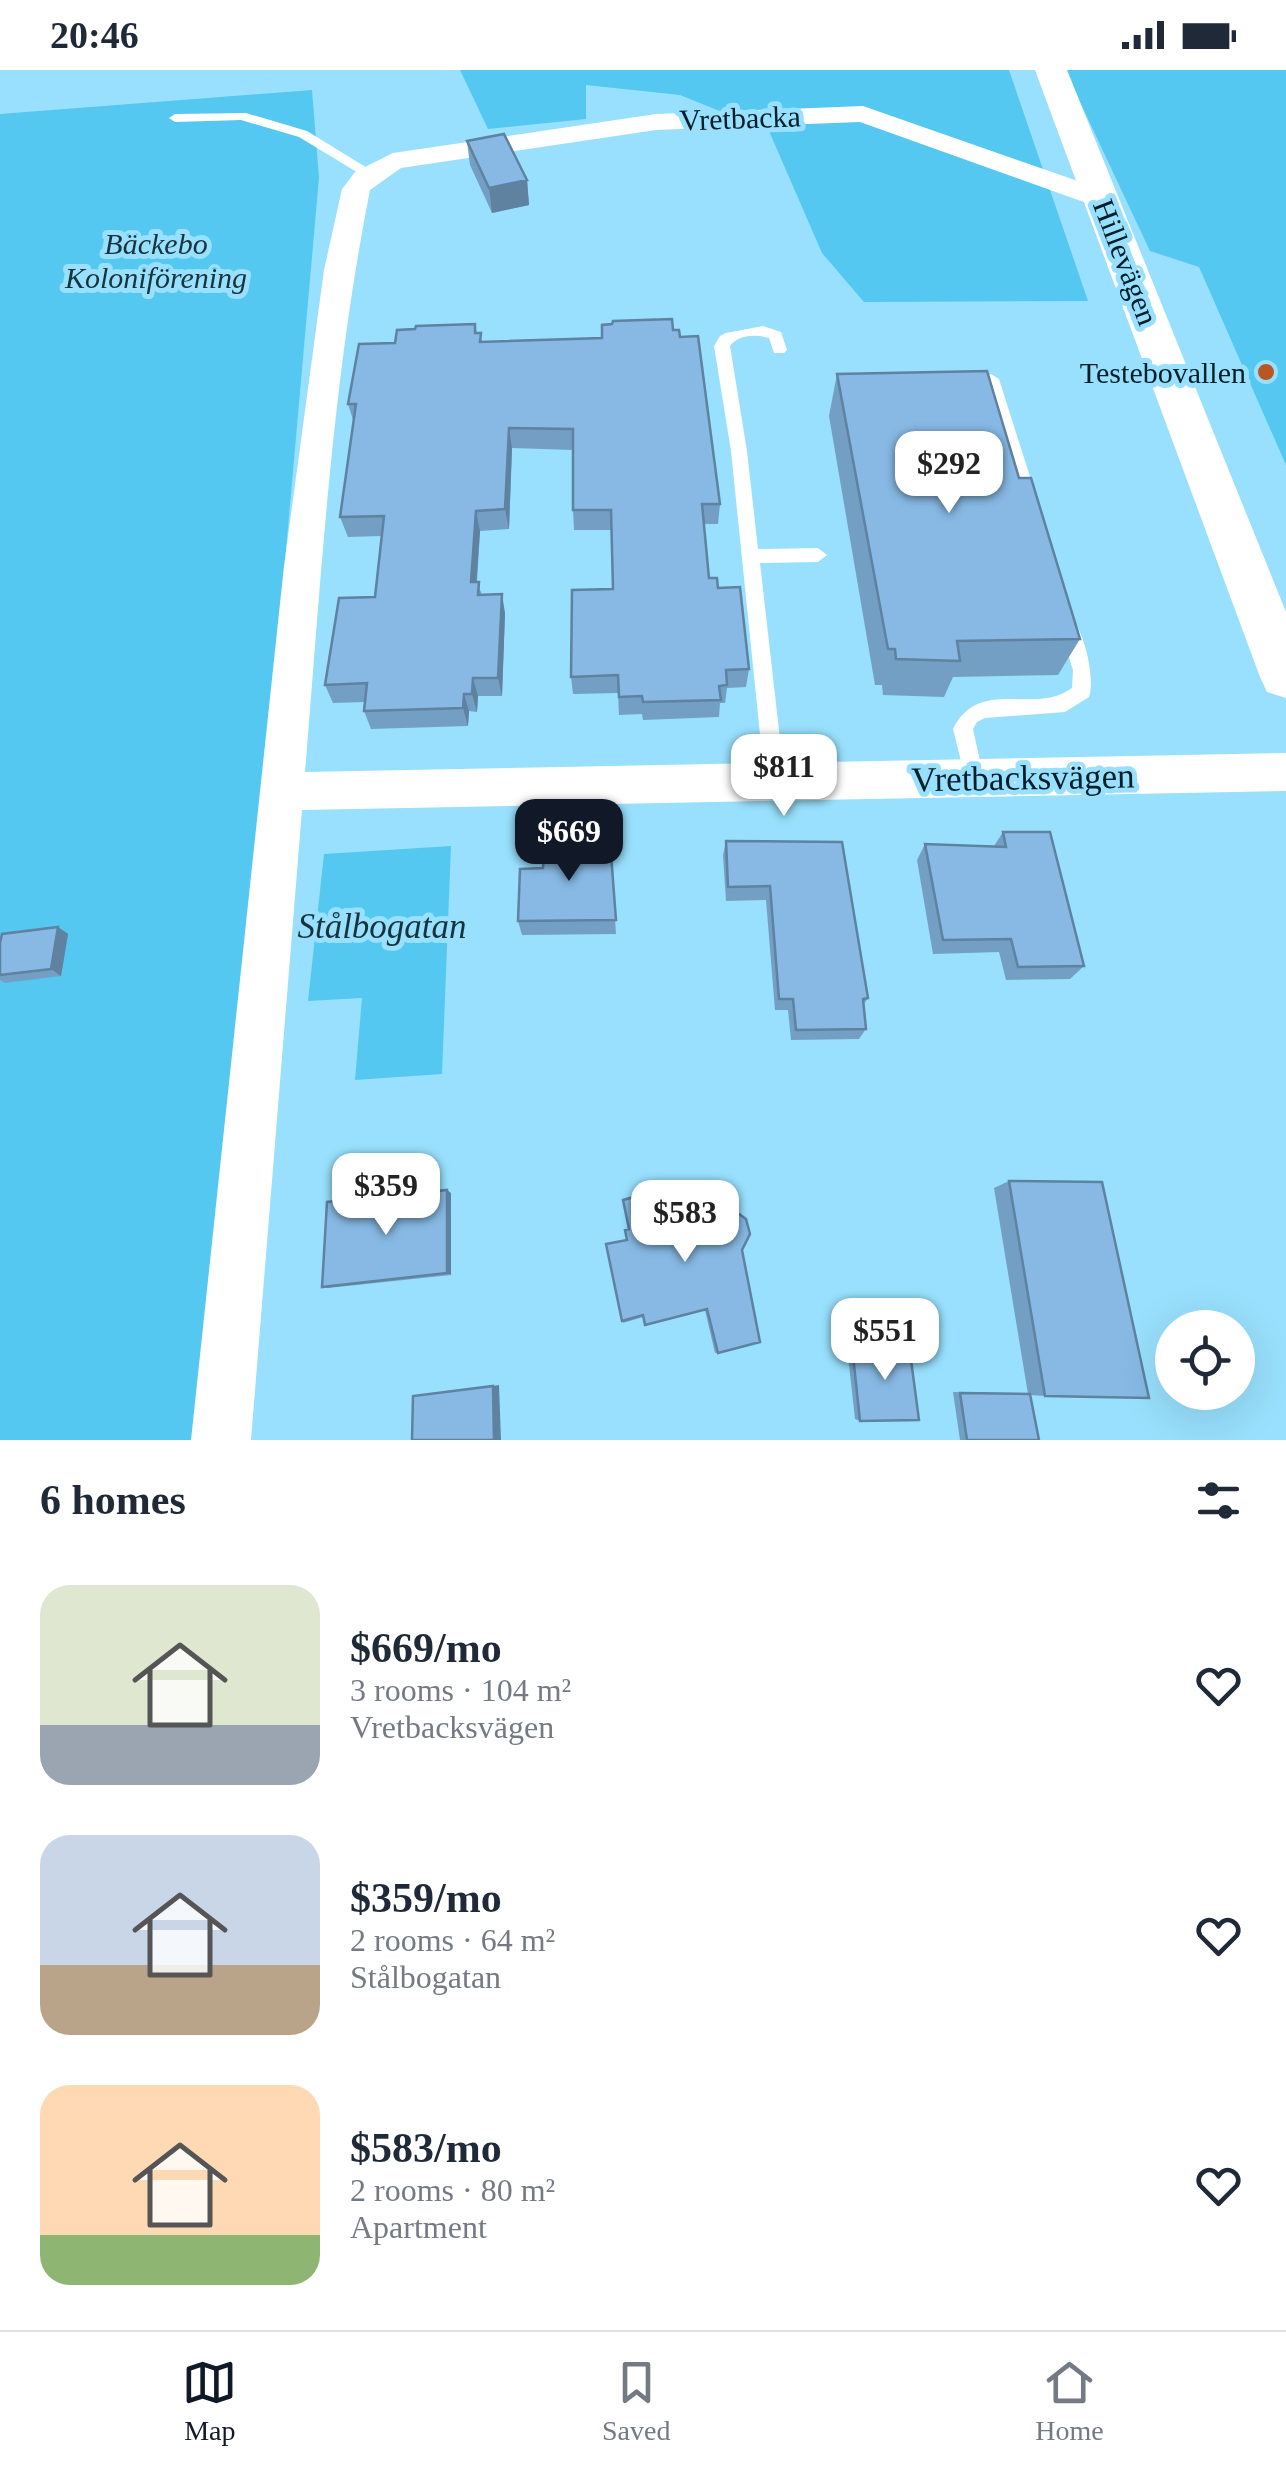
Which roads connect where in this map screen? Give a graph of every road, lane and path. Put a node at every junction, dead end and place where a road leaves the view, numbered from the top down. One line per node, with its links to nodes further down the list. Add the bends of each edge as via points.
1 (1051, 70): 4 (street, Hillevägen)
2 (175, 118): 3 (lane, via 242,116 303,134)
3 (370, 174): 4 (street, Vretbacka, via 420,155 598,128 863,114); 15 (street, via 351,199 339,270)
4 (1102, 199): 11 (street, Hillevägen)
5 (779, 350): 9 (lane, via 776,335 766,331 734,335 722,346)
6 (991, 379): 7 (lane)
7 (1036, 524)
8 (818, 555): 9 (lane)
9 (752, 556): 14 (lane)
10 (1059, 597): 13 (lane, via 1082,691 1065,704 970,716 963,729)
11 (1286, 678)
12 (1286, 772): 13 (street, Vretbacksvägen)
13 (974, 779): 14 (street, Vretbacksvägen)
14 (775, 783): 15 (street, Vretbacksvägen)
15 (281, 791): 16 (street)
16 (221, 1440)

